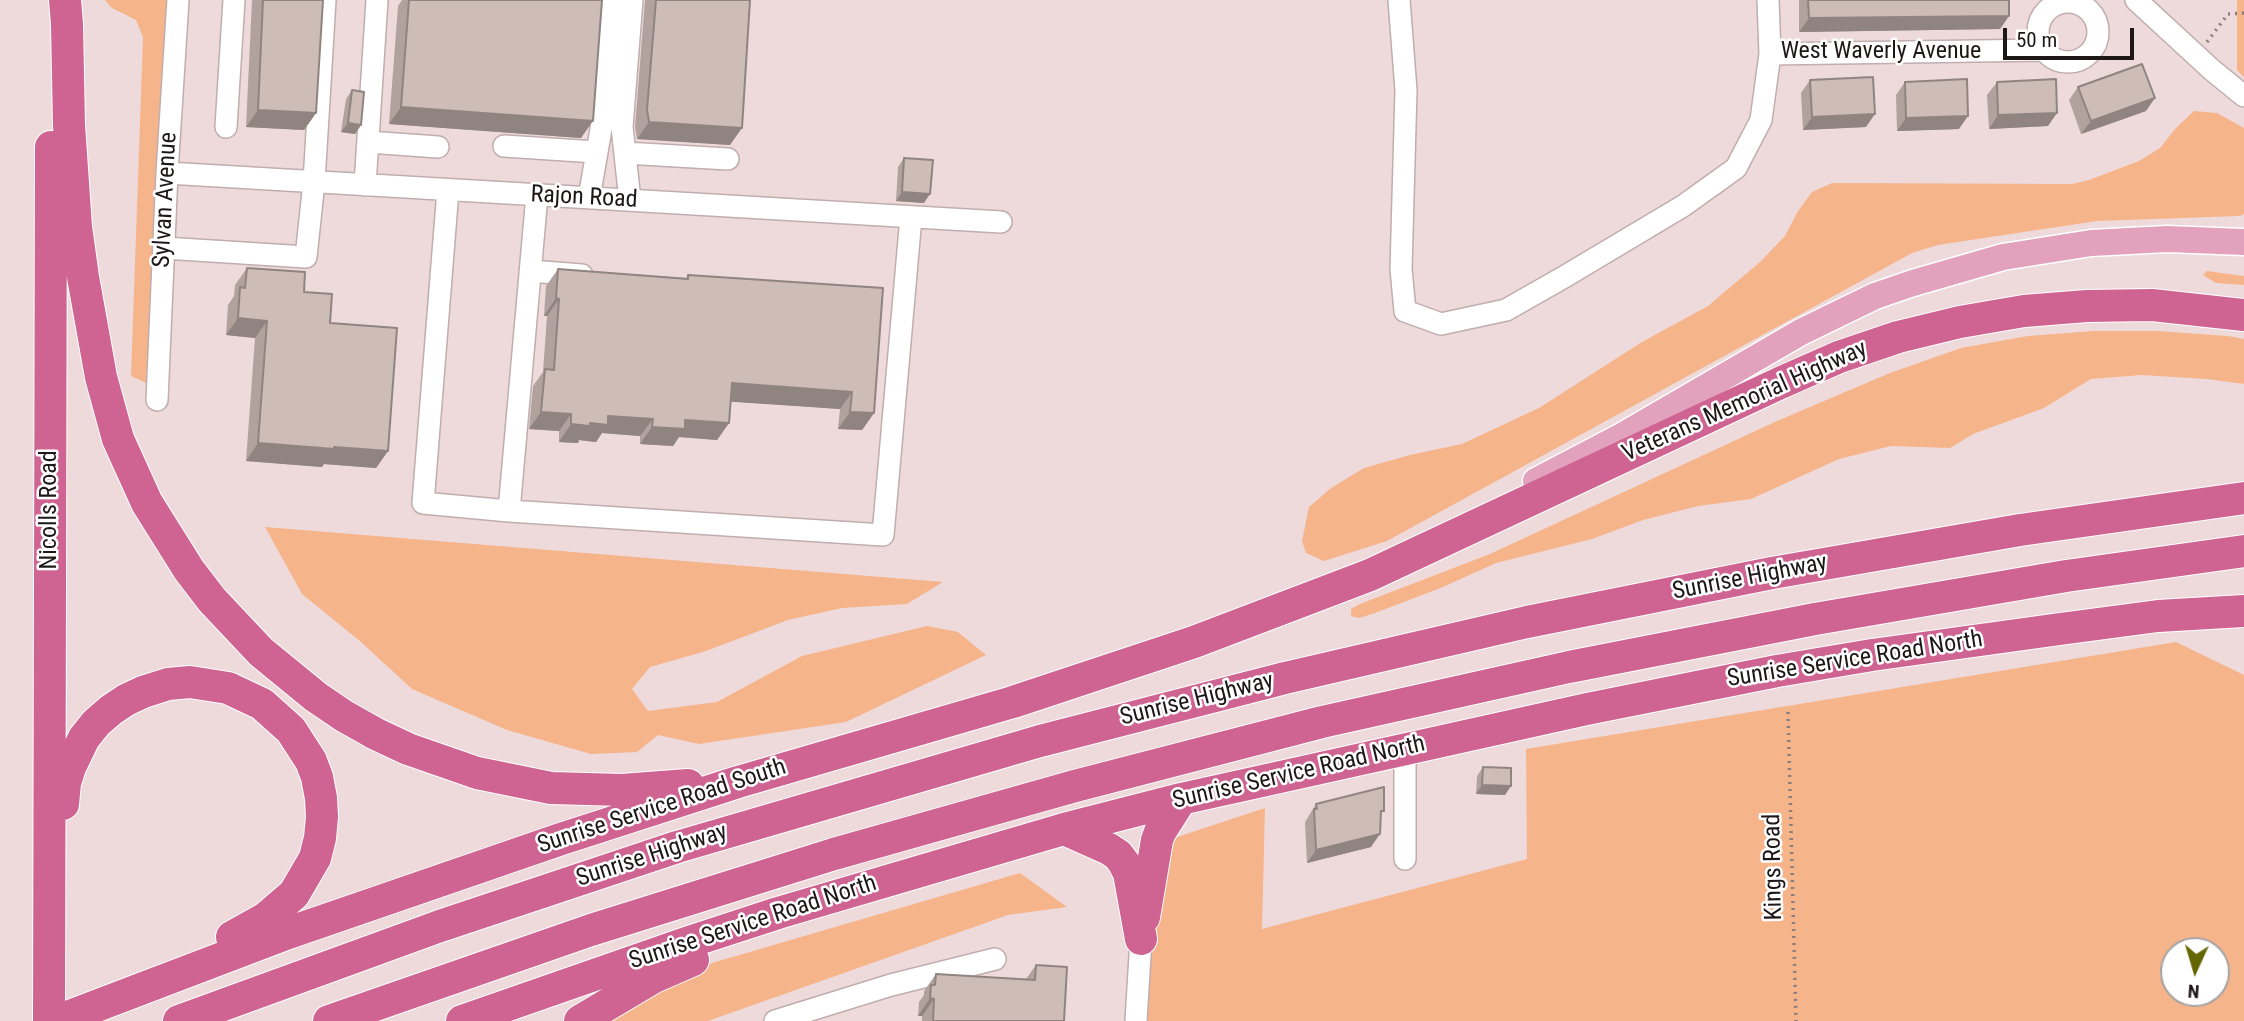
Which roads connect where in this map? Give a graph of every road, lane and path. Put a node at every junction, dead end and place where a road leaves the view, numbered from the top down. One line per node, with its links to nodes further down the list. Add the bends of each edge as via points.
1 (51, 0): 54 (highway, Nicolls Road)
2 (65, 0): 48 (highway, via 76,227 102,377 118,439 147,503 212,600 261,652 316,697 376,734 443,762 551,788 622,790)
3 (178, 0): 24 (street, Sylvan Avenue)
4 (234, 0): 17 (street)
5 (325, 0): 25 (street)
6 (377, 0): 18 (street)
7 (611, 0): 21 (street)
8 (632, 0): 22 (street, via 622,127)
9 (1399, 0): 14 (street, via 1406,90 1401,270 1405,311 1441,324 1506,310 1683,206 1735,168 1761,120)
10 (1768, 0): 14 (street, West Waverly Avenue)
11 (2136, 0): 15 (street)
12 (2244, 13): 15 (path, via 2228,14)
13 (2044, 50): 14 (street, West Waverly Avenue)
14 (1770, 54)
15 (2196, 56): 16 (street)
16 (2244, 96)
17 (226, 127)
18 (368, 142): 20 (street); 26 (street)
19 (504, 146): 21 (street)
20 (438, 147)
21 (596, 152): 29 (street)
22 (625, 153): 23 (street); 30 (street)
23 (728, 159)
24 (167, 173): 25 (street, Rajon Road); 34 (street, Sylvan Avenue)
25 (314, 182): 26 (street, Rajon Road); 34 (street, via 306,257)
26 (365, 185): 27 (street, Rajon Road)
27 (448, 190): 28 (street, Rajon Road); 40 (street, via 423,503)
28 (537, 195): 29 (street, Rajon Road); 35 (street)
29 (589, 198): 30 (street, Rajon Road)
30 (630, 200): 31 (street, Rajon Road)
31 (911, 217): 32 (street, Rajon Road); 40 (street, via 883,534)
32 (1001, 222)
33 (2244, 242): 43 (main road, via 2131,240 2047,249 1955,269 1874,296 1801,332 1582,458)
34 (164, 248): 38 (street, Sylvan Avenue)
35 (530, 271): 36 (street); 40 (street)
36 (606, 277)
37 (2244, 315): 43 (highway, Veterans Memorial Highway, via 2152,305 2087,306 2024,311 1898,337 1780,383 1370,575)
38 (157, 400)
39 (2244, 498): 59 (highway, Sunrise Highway, via 2020,530 1718,584 1527,622 1260,684 1040,741 689,844 428,930)
40 (509, 511)
41 (2244, 551): 60 (highway, via 1815,618 1322,722 822,858 591,930)
42 (2244, 602): 45 (main road)
43 (1274, 611): 48 (highway, Sunrise Service Road South, via 1102,674)
44 (2244, 611): 45 (highway)
45 (2158, 616): 47 (highway, Sunrise Service Road North, via 1790,669)
46 (1788, 712): 65 (path, Kings Road)
47 (1405, 749): 49 (highway, Sunrise Service Road North); 51 (street)
48 (738, 782): 56 (highway, Sunrise Service Road South, via 379,900)
49 (1181, 799): 50 (highway, Sunrise Service Road North); 53 (highway, via 1157,840)
50 (1063, 829): 52 (highway, Sunrise Service Road North); 53 (highway, via 1109,849 1124,863)
51 (1405, 859)
52 (953, 861): 61 (highway, Sunrise Service Road North, via 686,943); 62 (highway, via 863,902 680,964)
53 (1141, 939): 64 (street)
54 (50, 942): 56 (highway, via 65,783 76,752 96,723 126,700 168,684 207,683 246,695 278,716 311,761 322,817 315,858 281,908); 57 (highway, Nicolls Road)
55 (995, 959): 63 (street)
56 (142, 987): 58 (highway, Sunrise Service Road South)
57 (49, 1021)
58 (57, 1021)
59 (179, 1021)
60 (330, 1021)
61 (462, 1021)
62 (580, 1021)
63 (775, 1021)
64 (1136, 1021)
65 (1796, 1021)

